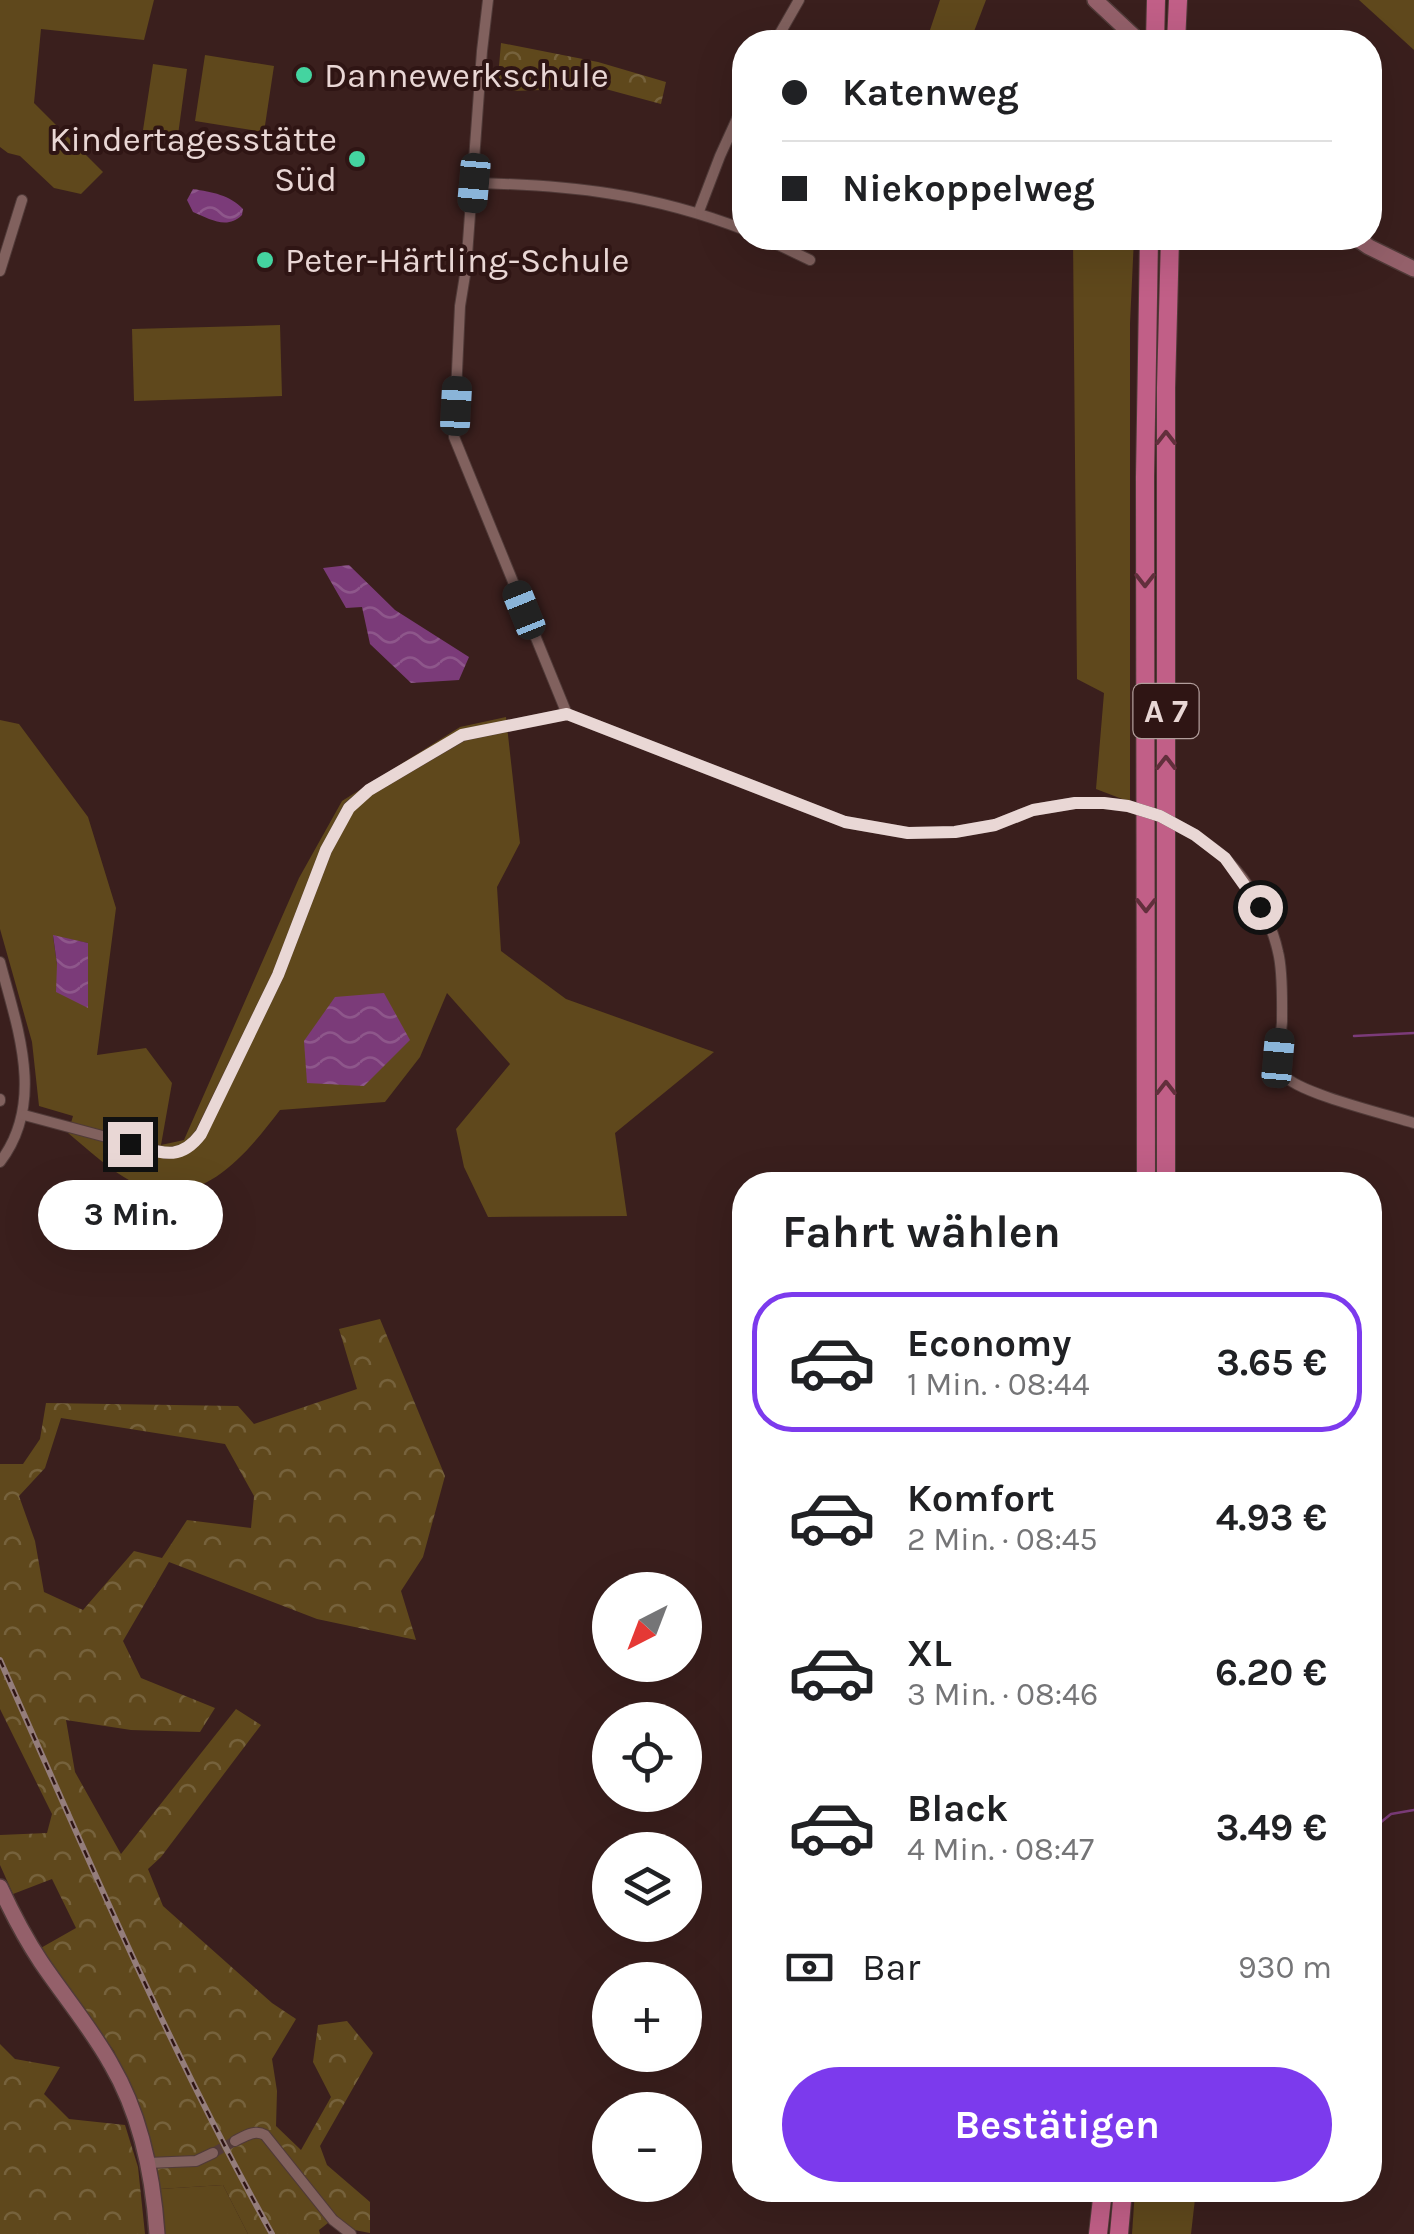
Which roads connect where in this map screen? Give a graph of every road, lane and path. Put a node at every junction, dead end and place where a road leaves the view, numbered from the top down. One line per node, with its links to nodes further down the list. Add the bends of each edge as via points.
1 (488, 0): 11 (street)
2 (800, 0): 6 (street)
3 (1095, 0): 7 (street)
4 (1156, 0): 8 (highway)
5 (1178, 0): 9 (highway)
6 (782, 30)
7 (1127, 30)
8 (1155, 30)
9 (1177, 30)
10 (732, 130): 13 (street)
11 (474, 183): 13 (street, via 594,190); 22 (street, via 454,438)
12 (22, 200): 21 (street)
13 (698, 212): 14 (street)
14 (732, 225)
15 (789, 250): 19 (street)
16 (1148, 250): 27 (highway, A 7, one-way to 27)
17 (1170, 250): 28 (highway, A 7, one-way to 17)
18 (1377, 250): 20 (street)
19 (810, 260)
20 (1414, 269)
21 (0, 271)
22 (567, 714): 24 (street, via 462,735 349,808 278,975 193,1144 166,1153); 25 (street, bridge, via 845,822 908,833 995,825 1075,803 1128,806 1160,816 1225,858 1270,927 1279,954 1283,1073 1314,1092)
23 (0, 962): 24 (street, via 22,1043)
24 (24, 1115): 26 (street)
25 (1414, 1123)
26 (0, 1162)
27 (1146, 1172)
28 (1166, 1172)
29 (0, 1888): 32 (street, via 40,1961 111,2063)
30 (235, 2141): 36 (street, via 265,2135)
31 (213, 2152): 32 (street, via 196,2161)
32 (148, 2163): 35 (street)
33 (1102, 2202): 37 (highway)
34 (1122, 2202): 38 (highway)
35 (157, 2234)
36 (351, 2234)
37 (1098, 2234)
38 (1118, 2234)

